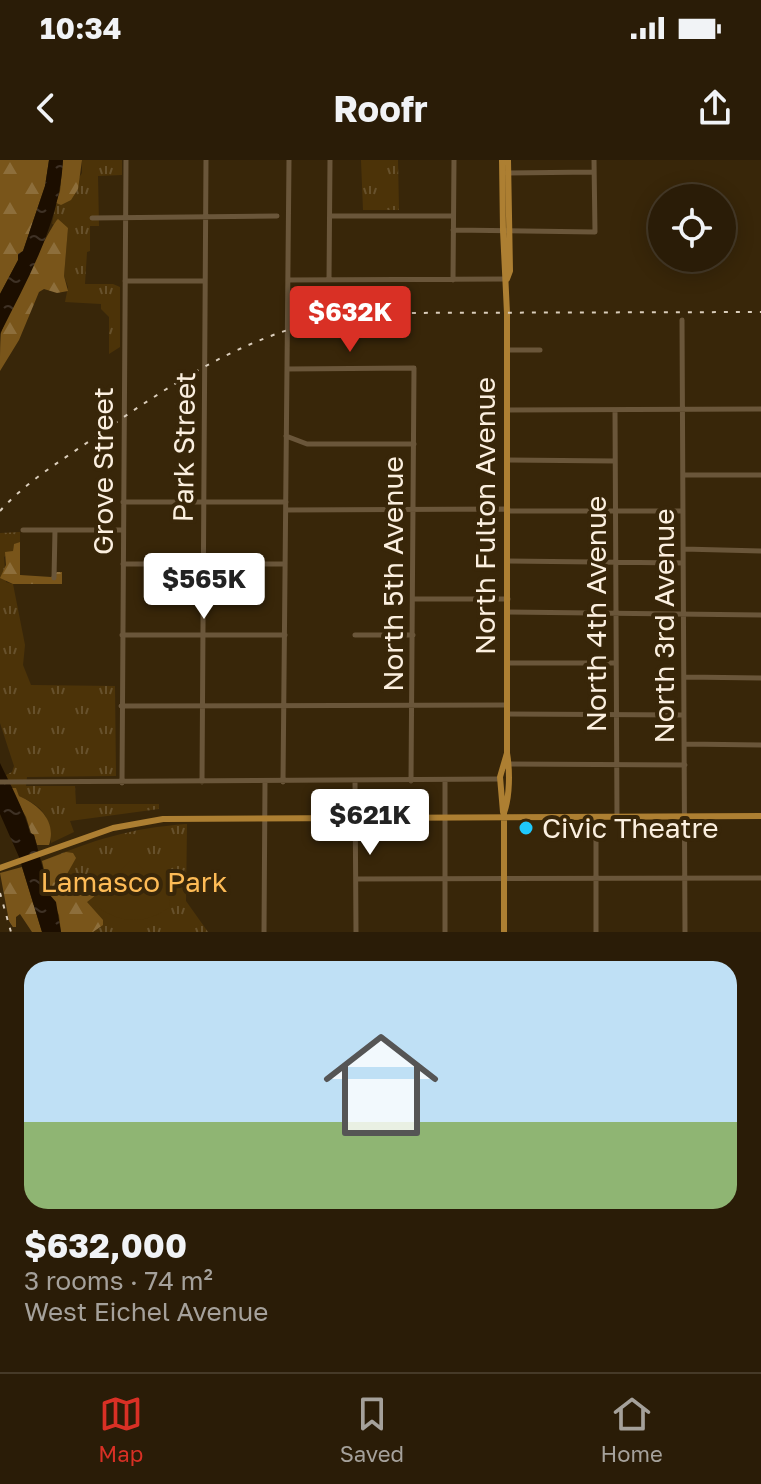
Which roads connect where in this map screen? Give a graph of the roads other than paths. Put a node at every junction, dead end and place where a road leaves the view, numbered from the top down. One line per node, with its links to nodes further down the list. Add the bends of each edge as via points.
1 (126, 160): 13 (street, Grove Street)
2 (206, 160): 14 (street, Park Street)
3 (289, 160): 19 (street)
4 (330, 160): 11 (street)
5 (454, 160): 12 (street)
6 (505, 160): 8 (main road, North Fulton Avenue)
7 (594, 160): 9 (street)
8 (505, 172): 9 (street); 17 (main road, North Fulton Avenue)
9 (594, 172): 17 (street, via 595,232)
10 (277, 216): 14 (street)
11 (330, 216): 12 (street); 20 (street)
12 (453, 216): 16 (street)
13 (126, 217): 14 (street); 15 (street); 22 (street, Grove Street)
14 (206, 217): 23 (street, Park Street)
15 (92, 218)
16 (453, 230): 17 (street); 21 (street)
17 (505, 230): 18 (main road, North Fulton Avenue)
18 (507, 279): 21 (street); 25 (main road, North Fulton Avenue)
19 (288, 280): 20 (street); 27 (street)
20 (329, 280): 21 (street)
21 (453, 280)
22 (125, 281): 23 (street); 38 (street, Grove Street)
23 (205, 281): 39 (street, Park Street)
24 (682, 320): 31 (street, North 3rd Avenue)
25 (507, 350): 26 (street); 29 (main road, North Fulton Avenue)
26 (540, 350)
27 (287, 369): 32 (street); 33 (street, North 5th Avenue, via 414,368)
28 (761, 409): 31 (street)
29 (508, 410): 30 (street); 34 (main road, North Fulton Avenue)
30 (615, 410): 31 (street); 35 (street, North 4th Avenue)
31 (683, 410): 36 (street, North 3rd Avenue)
32 (286, 436): 33 (street, via 307,444); 40 (street)
33 (414, 444): 41 (street, North 5th Avenue)
34 (508, 460): 35 (street); 43 (main road, North Fulton Avenue)
35 (615, 461): 44 (street, North 4th Avenue)
36 (683, 475): 37 (street); 45 (street, North 3rd Avenue)
37 (761, 475)
38 (123, 502): 39 (street); 48 (street, Grove Street)
39 (204, 502): 40 (street); 55 (street, Park Street)
40 (286, 502): 42 (street)
41 (414, 509): 42 (street); 43 (street); 58 (street, North 5th Avenue)
42 (286, 510): 56 (street)
43 (508, 510): 44 (street); 51 (main road, North Fulton Avenue)
44 (616, 511): 45 (street); 52 (street, North 4th Avenue)
45 (683, 511): 49 (street, North 3rd Avenue)
46 (23, 530): 47 (street)
47 (55, 530): 48 (street); 57 (street)
48 (122, 530): 54 (street, Grove Street)
49 (683, 549): 50 (street); 53 (street, North 3rd Avenue)
50 (761, 551)
51 (508, 561): 52 (street); 59 (main road, North Fulton Avenue)
52 (616, 562): 53 (street); 61 (street, North 4th Avenue)
53 (683, 563): 62 (street, North 3rd Avenue)
54 (123, 564): 55 (street); 64 (street, Grove Street)
55 (203, 564): 56 (street); 65 (street, Park Street)
56 (285, 564): 66 (street)
57 (54, 578)
58 (413, 599): 59 (street); 68 (street, North 5th Avenue)
59 (508, 599): 60 (main road, North Fulton Avenue)
60 (507, 612): 61 (street); 69 (main road, North Fulton Avenue)
61 (617, 613): 62 (street); 70 (street, North 4th Avenue)
62 (684, 614): 63 (street); 71 (street, North 3rd Avenue)
63 (761, 615)
64 (122, 635): 65 (street); 74 (street, Grove Street)
65 (203, 635): 66 (street); 75 (street, Park Street)
66 (285, 635): 76 (street)
67 (355, 635): 68 (street)
68 (413, 635): 77 (street, North 5th Avenue)
69 (507, 663): 70 (street); 73 (main road, North Fulton Avenue)
70 (616, 663): 79 (street, North 4th Avenue)
71 (685, 677): 72 (street); 80 (street, North 3rd Avenue)
72 (761, 678)
73 (507, 705): 77 (street); 78 (main road, North Fulton Avenue)
74 (121, 706): 75 (street); 95 (street, Grove Street)
75 (202, 706): 76 (street); 92 (street, Park Street)
76 (284, 706): 77 (street); 94 (street)
77 (412, 706): 90 (street, North 5th Avenue)
78 (507, 714): 79 (street); 83 (main road, North Fulton Avenue)
79 (617, 715): 80 (street); 85 (street, North 4th Avenue)
80 (684, 715): 81 (street, North 3rd Avenue)
81 (685, 744): 82 (street); 86 (street, North 3rd Avenue)
82 (761, 745)
83 (507, 753): 84 (main road, North Fulton Avenue); 87 (main road, North Fulton Avenue)
84 (509, 764): 85 (street); 96 (main road, North Fulton Avenue)
85 (617, 765): 86 (street); 99 (street, North 4th Avenue)
86 (685, 765): 100 (street, North 3rd Avenue)
87 (500, 779): 88 (street); 96 (main road, North Fulton Avenue)
88 (445, 780): 90 (street); 98 (street)
89 (355, 781): 90 (street); 94 (street); 102 (street)
90 (411, 781)
91 (0, 782): 95 (street)
92 (202, 782): 93 (street); 95 (street)
93 (265, 782): 94 (street); 101 (street)
94 (283, 782)
95 (122, 783)
96 (504, 815): 98 (main road); 103 (main road); 108 (main road, North Fulton Avenue)
97 (761, 816): 100 (main road)
98 (445, 817): 102 (main road); 110 (street)
99 (617, 817): 100 (main road); 103 (main road)
100 (685, 817): 105 (street, North 3rd Avenue)
101 (265, 818): 102 (main road); 104 (main road, via 145,821); 111 (street)
102 (355, 818): 107 (street)
103 (596, 818): 109 (street)
104 (0, 868)
105 (685, 878): 106 (street); 109 (street); 116 (street, North 3rd Avenue)
106 (761, 878)
107 (356, 879): 110 (street); 112 (street)
108 (504, 879): 109 (street); 110 (street); 114 (main road, North Fulton Avenue)
109 (596, 879): 115 (street)
110 (445, 880): 113 (street)
111 (264, 932)
112 (356, 932)
113 (445, 932)
114 (504, 932)
115 (596, 932)
116 (685, 932)

